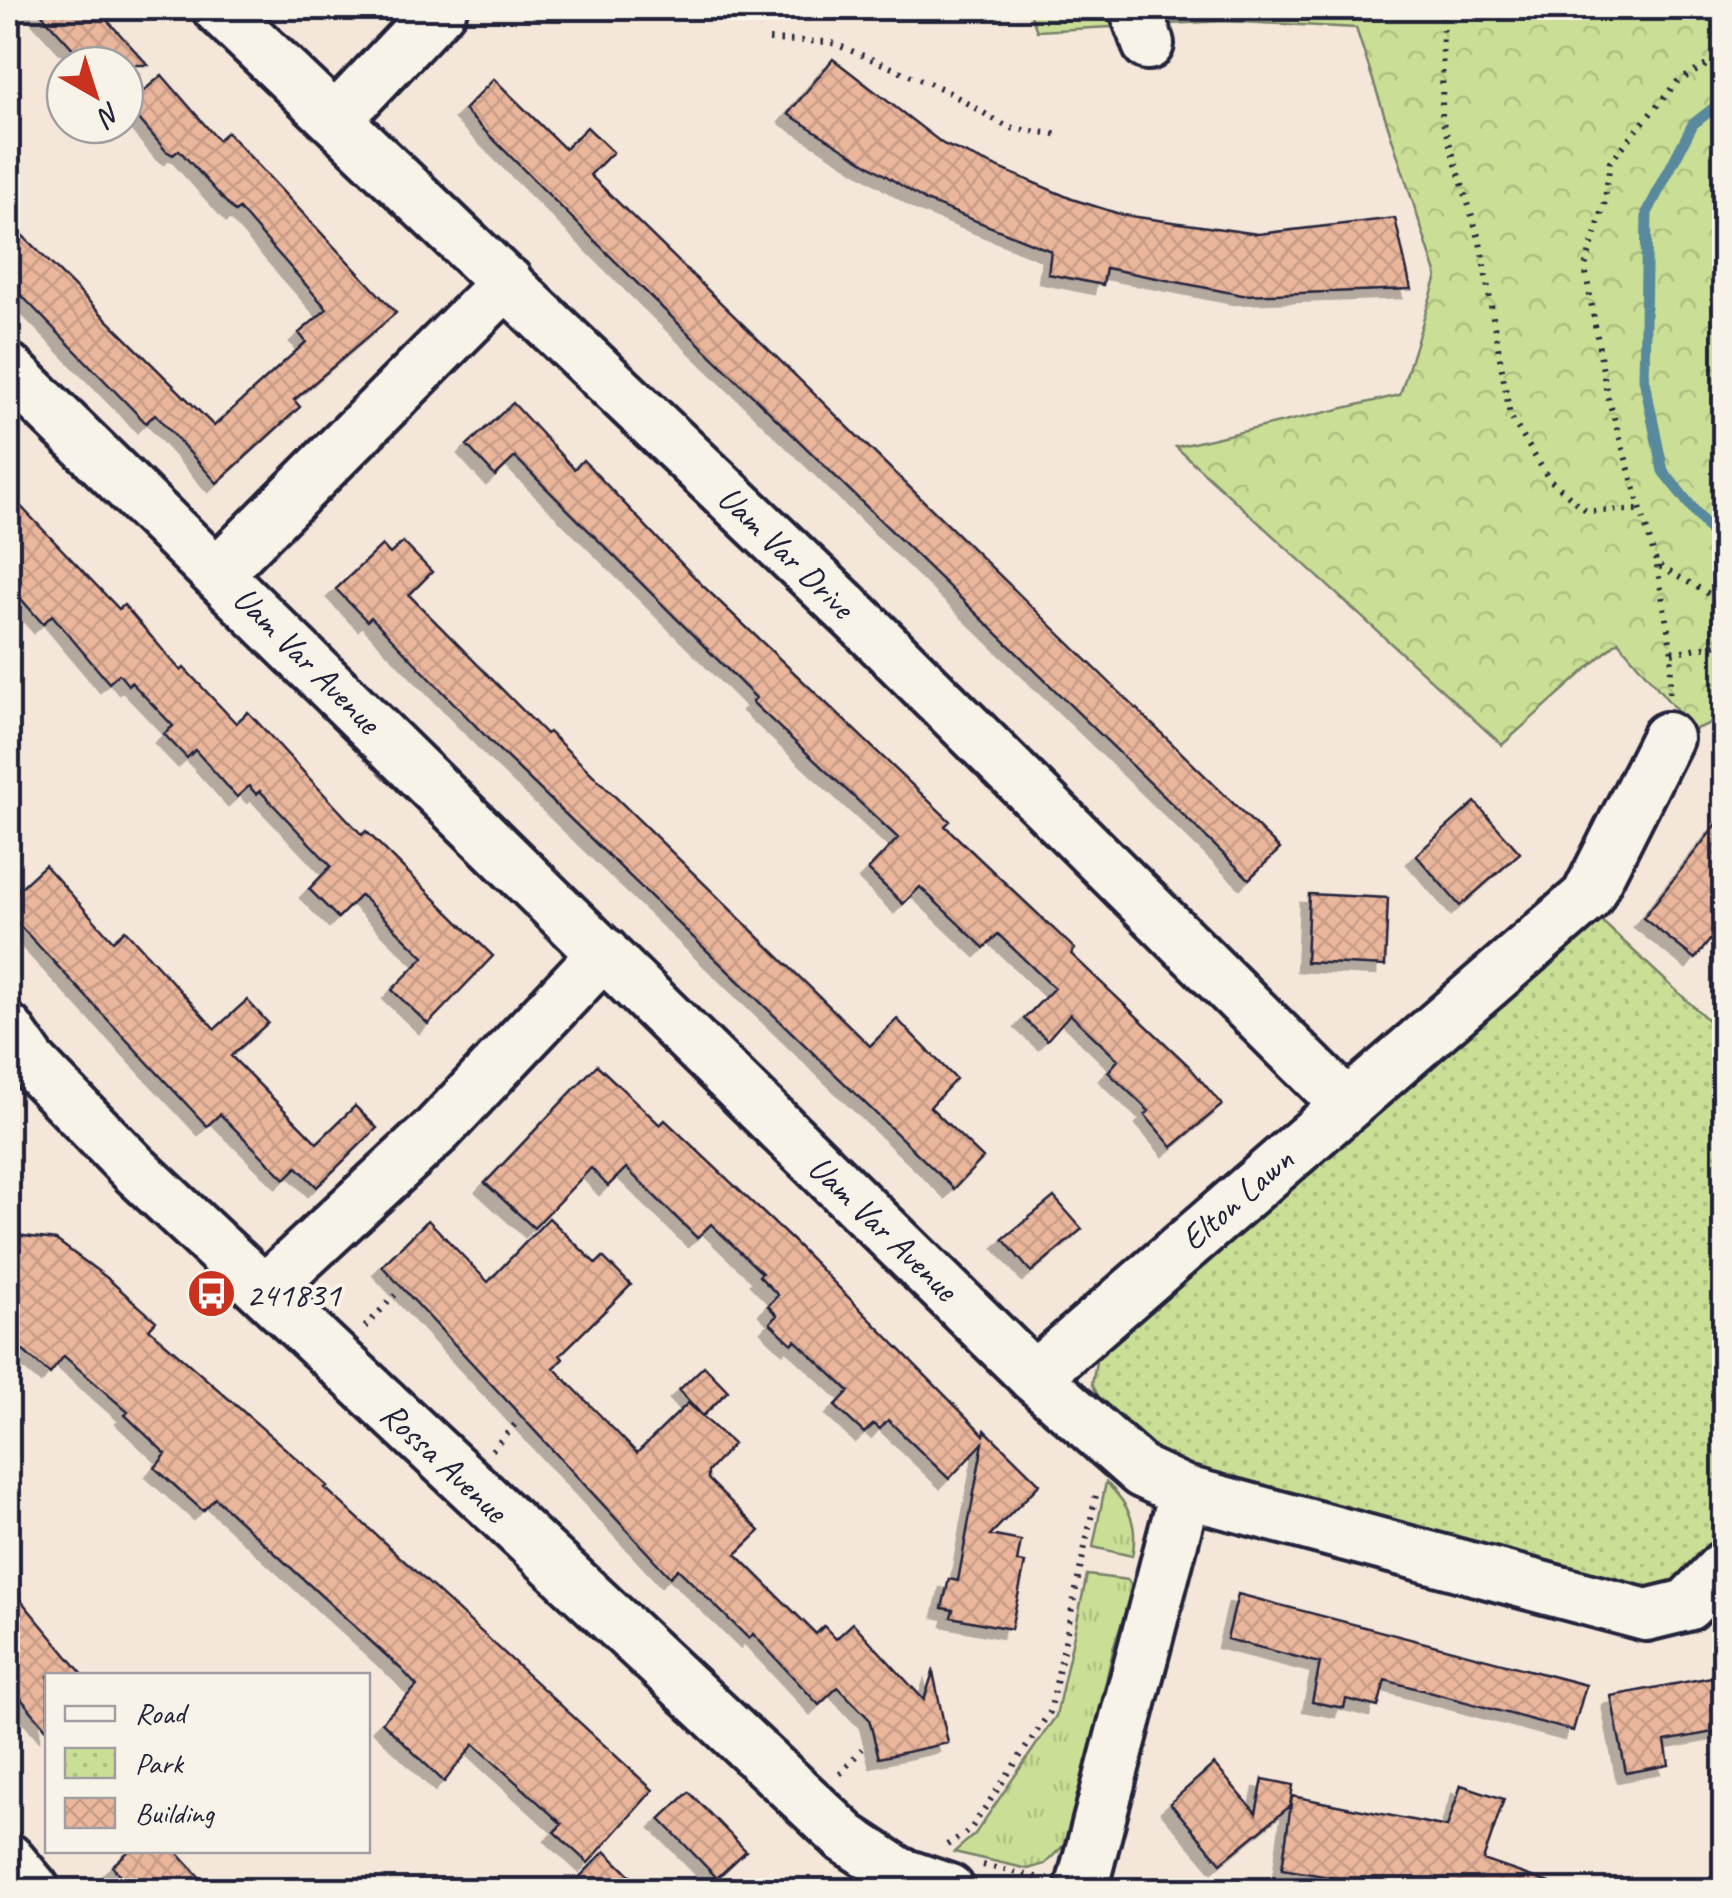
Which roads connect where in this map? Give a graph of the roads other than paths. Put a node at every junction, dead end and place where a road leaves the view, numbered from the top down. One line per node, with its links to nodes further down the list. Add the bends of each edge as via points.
1 (218, 8): 3 (street, Uam Var Drive)
2 (441, 8): 3 (street)
3 (336, 119): 4 (street, Uam Var Drive)
4 (507, 282): 6 (street); 10 (street, Uam Var Drive)
5 (8, 368): 6 (street, Uam Var Avenue)
6 (218, 572): 8 (street, Uam Var Avenue)
7 (1667, 738): 10 (street, Elton Lawn, via 1587,897)
8 (604, 953): 11 (street, via 438,1130); 12 (street, Uam Var Avenue)
9 (16, 1059): 11 (street, Rossa Avenue)
10 (1346, 1104): 12 (street, Elton Lawn)
11 (264, 1292): 16 (street, Rossa Avenue, via 846,1838)
12 (1034, 1376): 13 (street, via 1142,1472)
13 (1185, 1492): 14 (street, via 1646,1615 1687,1605); 17 (street)
14 (1724, 1567)
15 (8, 1859): 18 (street)
16 (932, 1874)
17 (1082, 1888)
18 (34, 1890)

